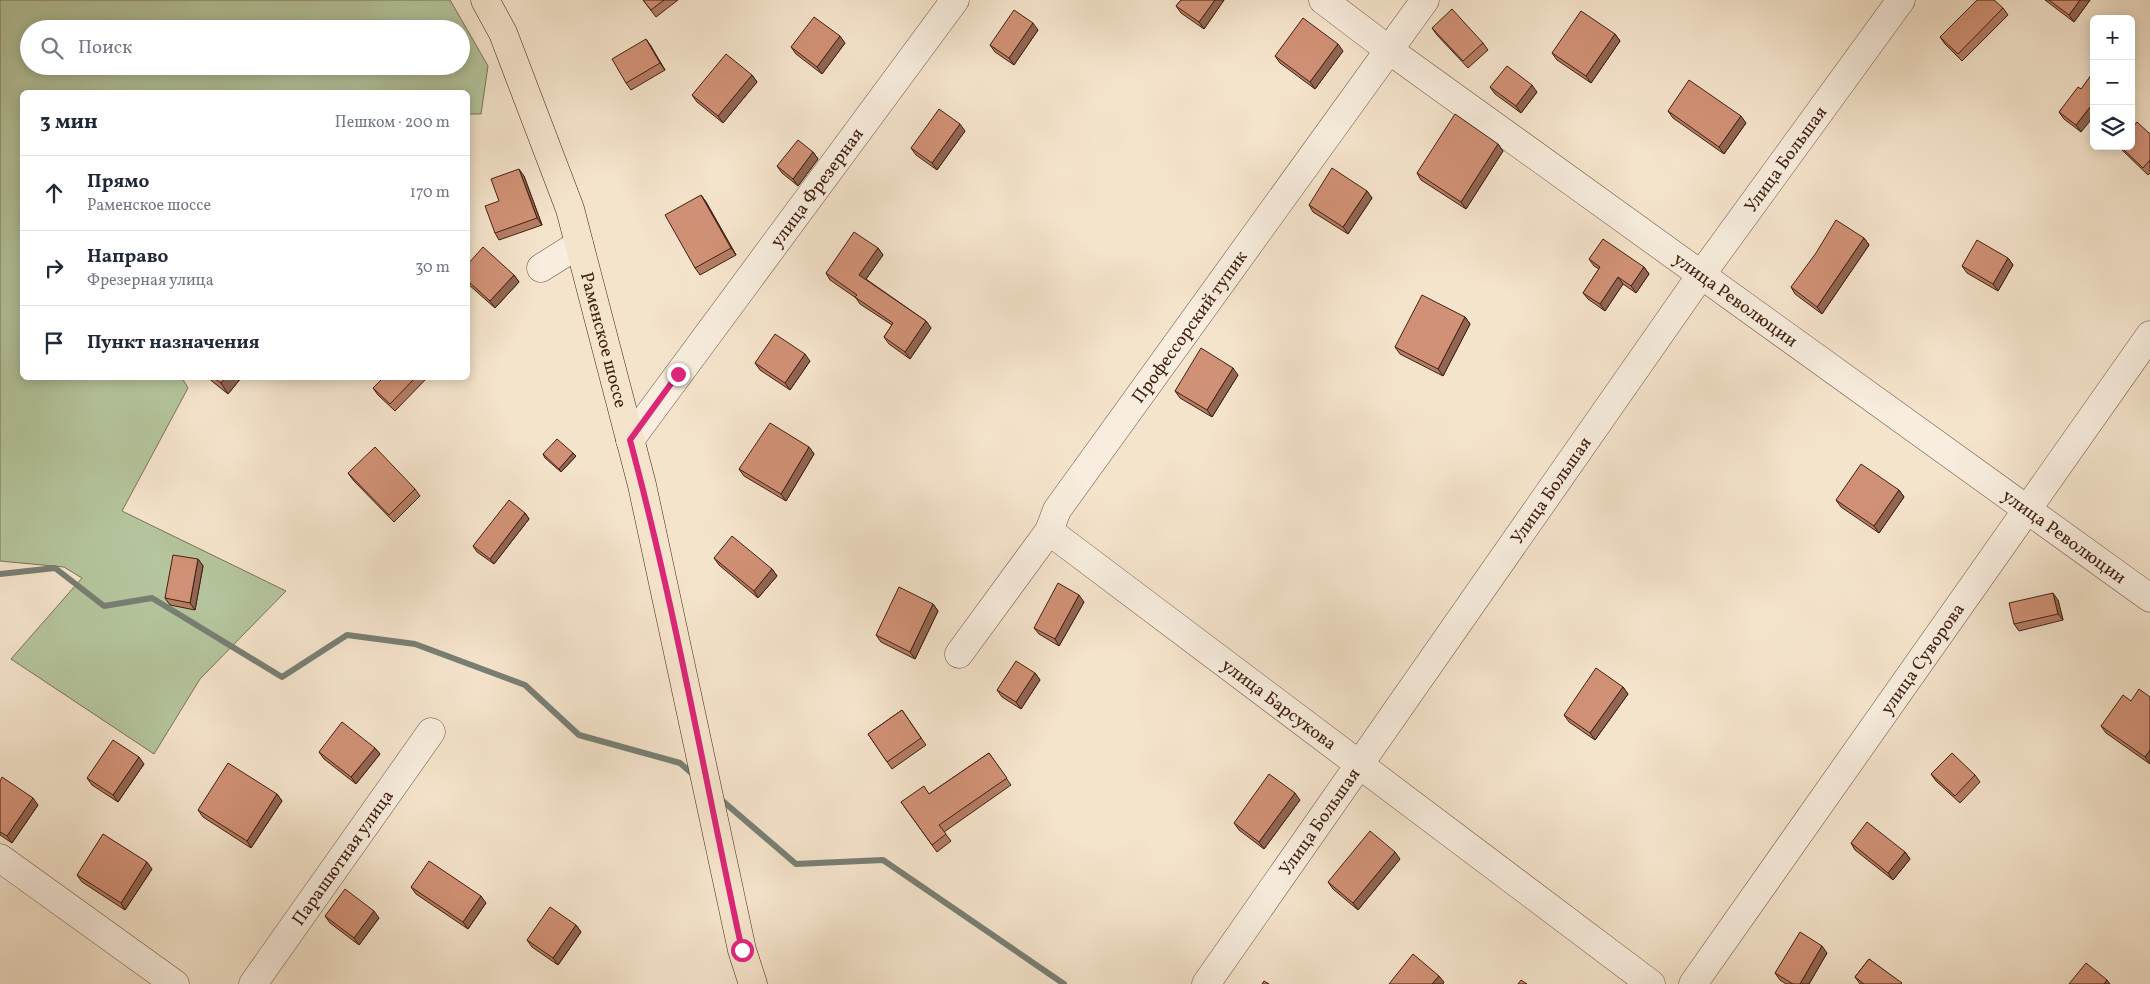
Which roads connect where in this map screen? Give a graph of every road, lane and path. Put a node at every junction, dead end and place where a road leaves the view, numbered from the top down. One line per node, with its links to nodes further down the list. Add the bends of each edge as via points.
1 (485, 0): 7 (main road, Раменское шоссе, via 503,33 570,209)
2 (955, 0): 11 (street, улица Фрезерная)
3 (1323, 0): 6 (street, улица Революции)
4 (1425, 0): 6 (street, Профессорский тупик)
5 (1901, 0): 9 (street, Улица Большая)
6 (1389, 50): 9 (street, улица Революции); 13 (street, Профессорский тупик, via 1057,510)
7 (579, 244): 8 (street); 11 (main road, Раменское шоссе)
8 (541, 268)
9 (1701, 274): 12 (street, улица Революции); 17 (street, Улица Большая)
10 (2150, 335): 12 (street, улица Суворова)
11 (630, 440): 21 (main road, Раменское шоссе, via 742,950)
12 (2028, 508): 14 (street, улица Революции); 24 (street, улица Суворова)
13 (1049, 531): 15 (street, Профессорский тупик); 17 (street, улица Барсукова)
14 (2150, 598)
15 (959, 654)
16 (431, 732): 20 (street, Парашютная улица)
17 (1360, 764): 22 (street, Улица Большая); 23 (street, улица Барсукова)
18 (0, 858): 19 (street)
19 (175, 984)
20 (253, 984)
21 (753, 984)
22 (1206, 984)
23 (1651, 984)
24 (1693, 984)

